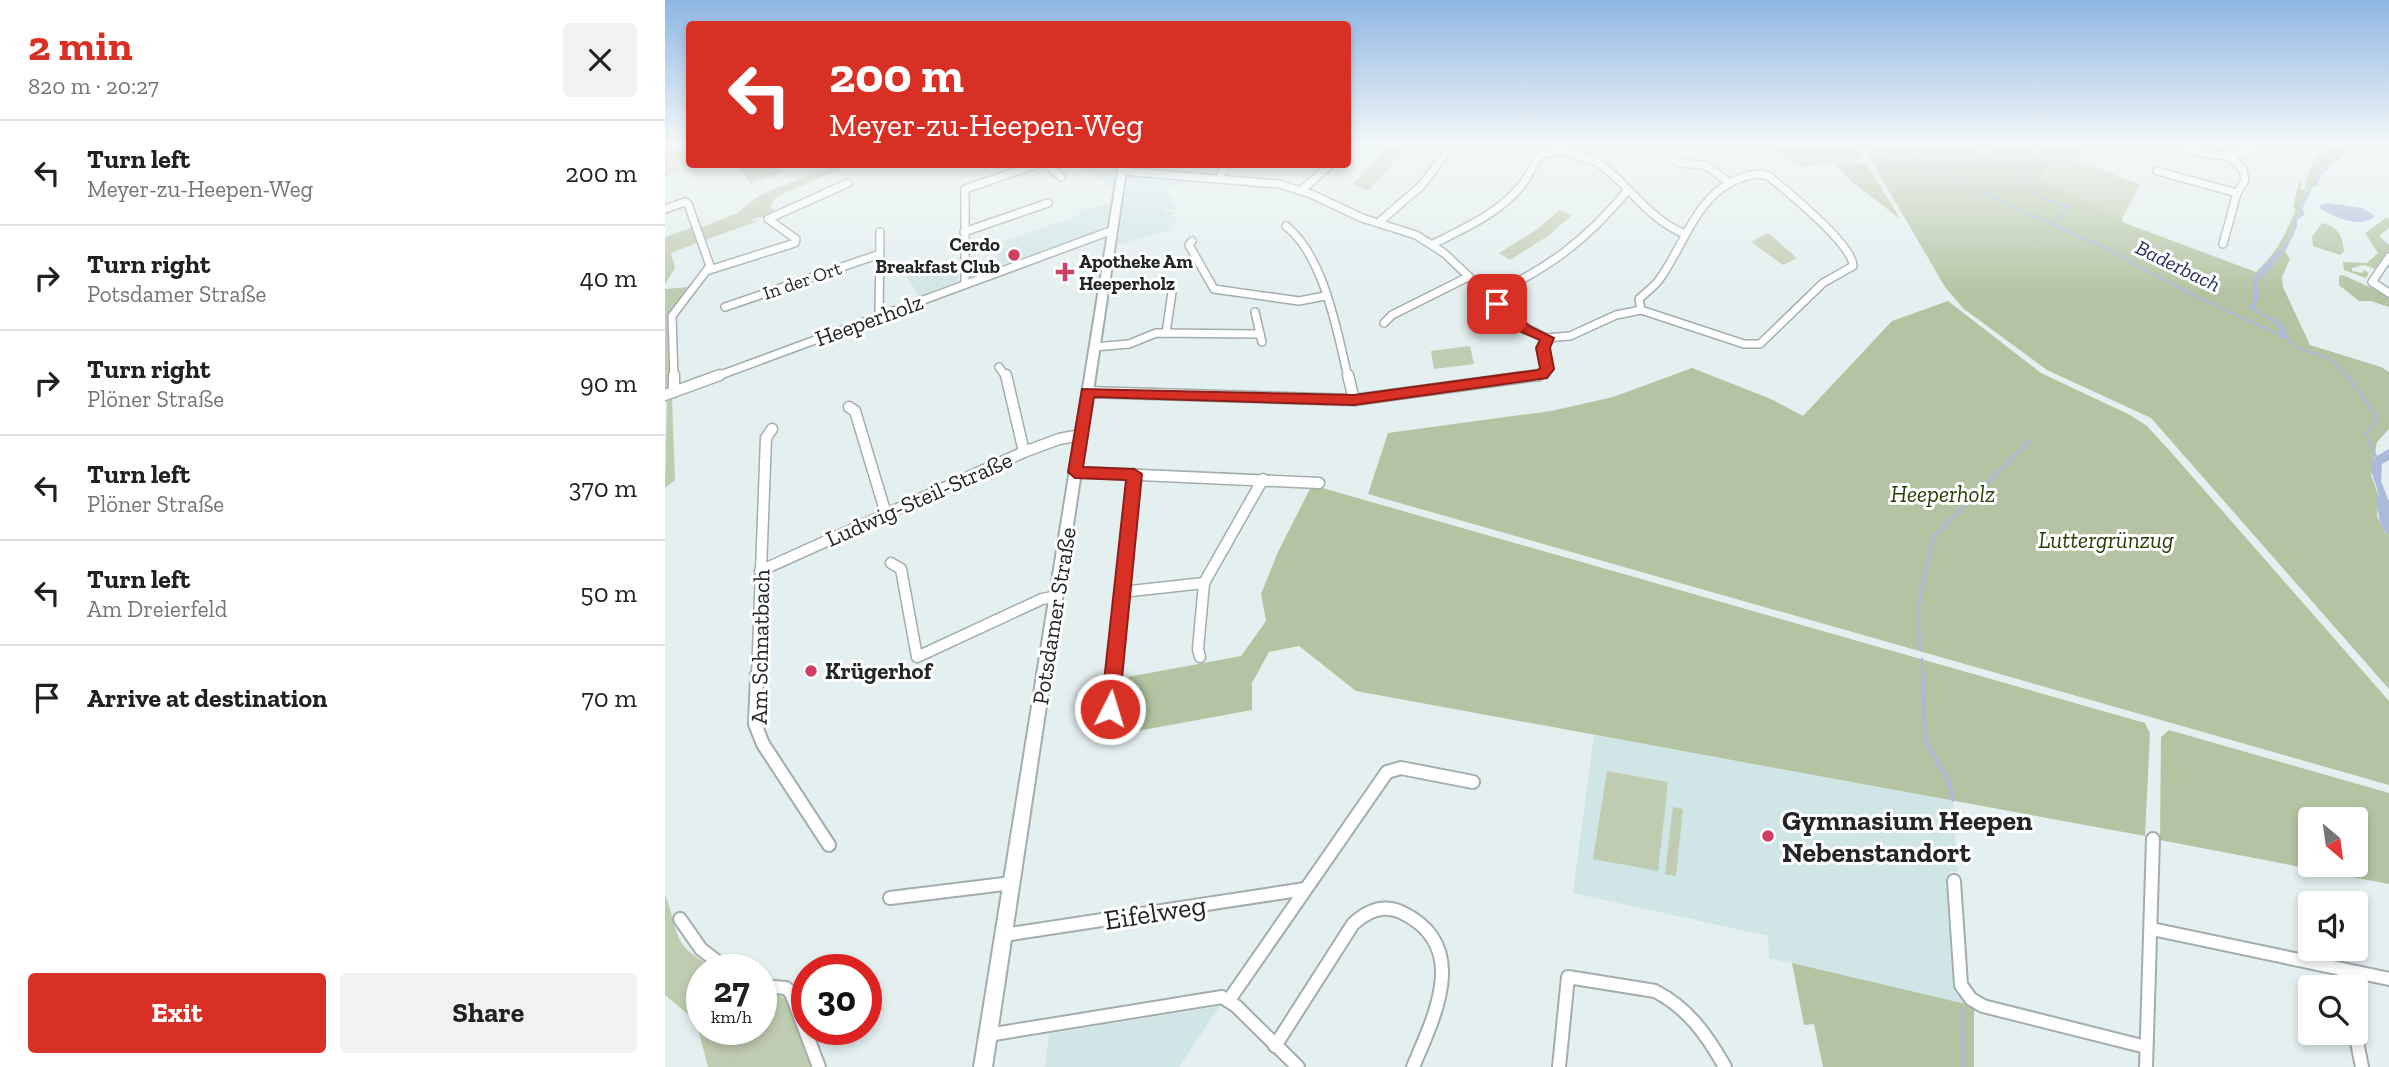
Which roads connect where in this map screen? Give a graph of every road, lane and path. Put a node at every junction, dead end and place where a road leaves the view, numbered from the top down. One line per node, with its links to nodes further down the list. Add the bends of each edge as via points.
1 (822, 195): 25 (street, via 768,219 796,239 795,243)
2 (966, 195): 18 (street)
3 (1118, 195): 16 (street, Potsdamer Straße)
4 (1313, 195): 14 (street)
5 (1411, 195): 14 (street)
6 (1512, 195): 21 (street, via 1478,221)
7 (1624, 195): 31 (street, via 1579,245 1533,276)
8 (1631, 195): 19 (street, via 1661,224)
9 (1717, 195): 19 (street, via 1697,214)
10 (1788, 195): 33 (street, via 1841,243 1853,266 1823,284 1763,341 1744,344)
11 (2237, 195): 22 (street)
12 (1048, 203): 18 (street)
13 (665, 209): 25 (street, via 688,204 707,253 710,266)
14 (1378, 223): 21 (street)
15 (1286, 226): 30 (street, via 1313,257)
16 (1113, 230): 27 (street, Heeperholz); 39 (street, Potsdamer Straße)
17 (880, 232): 23 (street)
18 (964, 232): 27 (street)
19 (1685, 234): 33 (street, via 1656,284 1639,299)
20 (1192, 241): 30 (street, via 1189,245 1215,289 1299,301)
21 (1433, 244): 26 (street)
22 (2223, 244)
23 (880, 254): 32 (street, In der Ort); 35 (street)
24 (2389, 257): 29 (street, via 2372,282)
25 (706, 271): 42 (street, via 672,316)
26 (1468, 276): 31 (street); 36 (street)
27 (965, 284): 35 (street, Heeperholz)
28 (1172, 292): 37 (street)
29 (2389, 293)
30 (1325, 296): 43 (street)
31 (1489, 296): 38 (street, via 1526,330)
32 (725, 307)
33 (1641, 310): 38 (street, via 1617,313 1577,333)
34 (1255, 312): 37 (street, via 1261,338)
35 (879, 316): 42 (street, Heeperholz)
36 (1384, 323)
37 (1166, 333): 39 (street, via 1129,344)
38 (1548, 338): 43 (street, via 1543,348 1547,369 1536,377)
39 (1094, 347): 41 (street, Potsdamer Straße)
40 (999, 367): 47 (street, via 1005,372)
41 (1087, 392): 43 (street); 46 (street, Potsdamer Straße)
42 (669, 393)
43 (1354, 400)
44 (849, 407): 52 (street, via 855,411)
45 (772, 429): 54 (street, Am Schnatbach, via 766,438)
46 (1081, 435): 47 (street, Ludwig-Steil-Straße); 48 (street, Potsdamer Straße)
47 (1024, 452): 52 (street, Ludwig-Steil-Straße)
48 (1075, 472): 49 (street); 57 (street, Potsdamer Straße)
49 (1134, 474): 50 (street); 56 (street)
50 (1263, 480): 51 (street); 55 (street)
51 (1319, 482)
52 (886, 514): 54 (street, Ludwig-Steil-Straße)
53 (891, 563): 57 (street, via 901,569 917,657 1045,597)
54 (760, 571): 62 (street, Am Schnatbach, via 756,730)
55 (1204, 583): 56 (street); 58 (street)
56 (1122, 592): 59 (street, via 1109,706)
57 (1057, 596): 64 (street, Potsdamer Straße)
58 (1200, 657)
59 (1116, 715)
60 (1473, 782): 65 (street, via 1401,768 1387,772)
61 (2153, 839): 68 (street)
62 (829, 845)
63 (1954, 881): 79 (street, via 1960,980 1971,999 1983,1006)
64 (1012, 883): 66 (street); 69 (street, Potsdamer Straße)
65 (1305, 889): 69 (street, Eifelweg); 75 (street)
66 (890, 898)
67 (680, 919): 70 (street)
68 (2152, 929): 71 (street); 79 (street)
69 (1004, 935): 76 (street, Potsdamer Straße)
70 (707, 954)
71 (2343, 970): 72 (street); 73 (street)
72 (2344, 975)
73 (2389, 979)
74 (777, 987): 80 (street, via 791,993)
75 (1229, 1000): 76 (street, via 1218,997); 78 (street)
76 (988, 1035): 81 (street, Potsdamer Straße)
77 (2358, 1045): 87 (street)
78 (1275, 1046): 82 (street); 83 (street, via 1353,924 1371,910 1385,908 1409,915 1432,933 1444,959 1443,982)
79 (2146, 1047): 86 (street)
80 (819, 1067)
81 (983, 1067)
82 (1299, 1067)
83 (1413, 1067)
84 (1559, 1067): 85 (street, via 1568,977 1666,996 1687,1011)
85 (1725, 1067)
86 (2146, 1067)
87 (2362, 1067)

